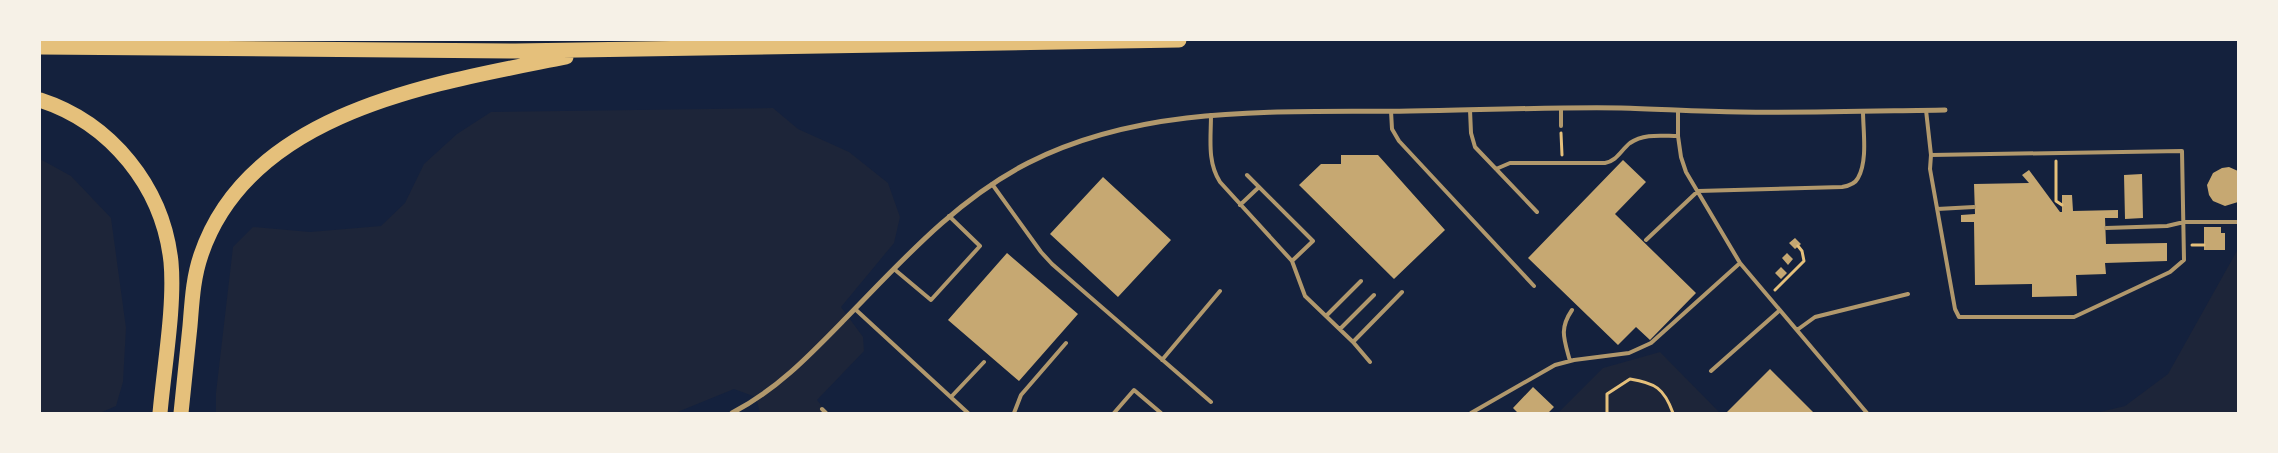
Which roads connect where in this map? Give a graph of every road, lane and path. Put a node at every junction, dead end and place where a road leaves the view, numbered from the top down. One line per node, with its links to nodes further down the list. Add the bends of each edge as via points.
1 (1179, 40): 3 (highway)
2 (40, 47): 3 (highway)
3 (601, 50): 64 (highway, via 462,78 396,96 322,127 280,151 257,170 229,200 214,224 200,259 193,294)
4 (40, 100): 63 (highway, via 78,117 118,148 146,185 160,216 169,248 171,280)
5 (1561, 109): 6 (street); 7 (street); 13 (lane)
6 (1470, 110): 10 (street); 19 (lane, via 1472,140)
7 (1678, 110): 11 (street); 14 (lane)
8 (1926, 110): 9 (street); 11 (street); 16 (lane)
9 (1945, 110)
10 (1391, 111): 12 (street); 42 (lane, via 1392,129 1399,141)
11 (1864, 111): 23 (lane, via 1863,159 1858,179 1851,185)
12 (1211, 115): 21 (street, via 1141,124 1095,136 1041,157); 24 (lane, via 1213,168 1220,182)
13 (1561, 126)
14 (1678, 136): 18 (lane, via 1640,138 1609,162); 23 (lane, via 1684,165)
15 (1561, 140): 18 (path)
16 (1931, 155): 27 (lane, via 1930,169); 30 (lane, via 2182,151)
17 (2056, 162): 25 (path, via 2056,202)
18 (1562, 163): 19 (lane, via 1510,163)
19 (1496, 169): 28 (lane)
20 (1247, 175): 22 (lane)
21 (992, 184): 29 (street); 55 (lane, via 1047,258)
22 (1259, 187): 24 (lane); 37 (lane, via 1313,241)
23 (1698, 191): 33 (lane); 38 (lane)
24 (1240, 205): 37 (lane)
25 (2062, 206)
26 (1974, 207): 27 (lane)
27 (1937, 209): 30 (lane, via 1956,314 1962,317 2074,317 2182,263 2185,254)
28 (1537, 212)
29 (949, 216): 39 (street); 39 (lane, via 980,246 931,300)
30 (2184, 222): 31 (lane); 32 (lane, via 2168,226)
31 (2238, 222)
32 (2106, 228)
33 (1646, 240)
34 (2204, 244): 35 (path)
35 (2195, 245)
36 (1798, 246): 41 (path, via 1804,261)
37 (1292, 261): 50 (lane, via 1305,296)
38 (1740, 263): 49 (lane); 56 (lane, via 1651,343 1629,353)
39 (894, 269): 47 (street)
40 (1361, 281): 50 (lane)
41 (1782, 284)
42 (1534, 286)
43 (1220, 291): 55 (lane)
44 (1402, 292): 53 (lane)
45 (1908, 294): 52 (lane, via 1815,317)
46 (1374, 295): 51 (lane)
47 (855, 309): 60 (lane); 65 (street, via 790,375)
48 (1572, 310): 56 (lane, via 1563,330)
49 (1780, 310): 52 (lane); 59 (lane)
50 (1326, 316): 51 (lane)
51 (1340, 329): 53 (lane)
52 (1797, 330): 74 (lane)
53 (1353, 342): 58 (lane)
54 (1066, 343): 68 (lane, via 1021,395)
55 (1162, 360): 61 (lane)
56 (1570, 361): 71 (lane, via 1538,373)
57 (984, 362): 60 (lane)
58 (1370, 362)
59 (1710, 371)
60 (951, 397): 67 (lane)
61 (1211, 402)
62 (822, 409): 66 (lane)
63 (160, 413)
64 (181, 413)
65 (732, 413)
66 (826, 413)
67 (968, 413)
68 (1014, 413)
69 (1114, 413): 70 (lane, via 1134,390)
70 (1161, 413)
71 (1471, 413)
72 (1607, 413): 73 (path, via 1607,394 1630,379 1651,383 1667,396)
73 (1673, 413)
74 (1867, 413)

